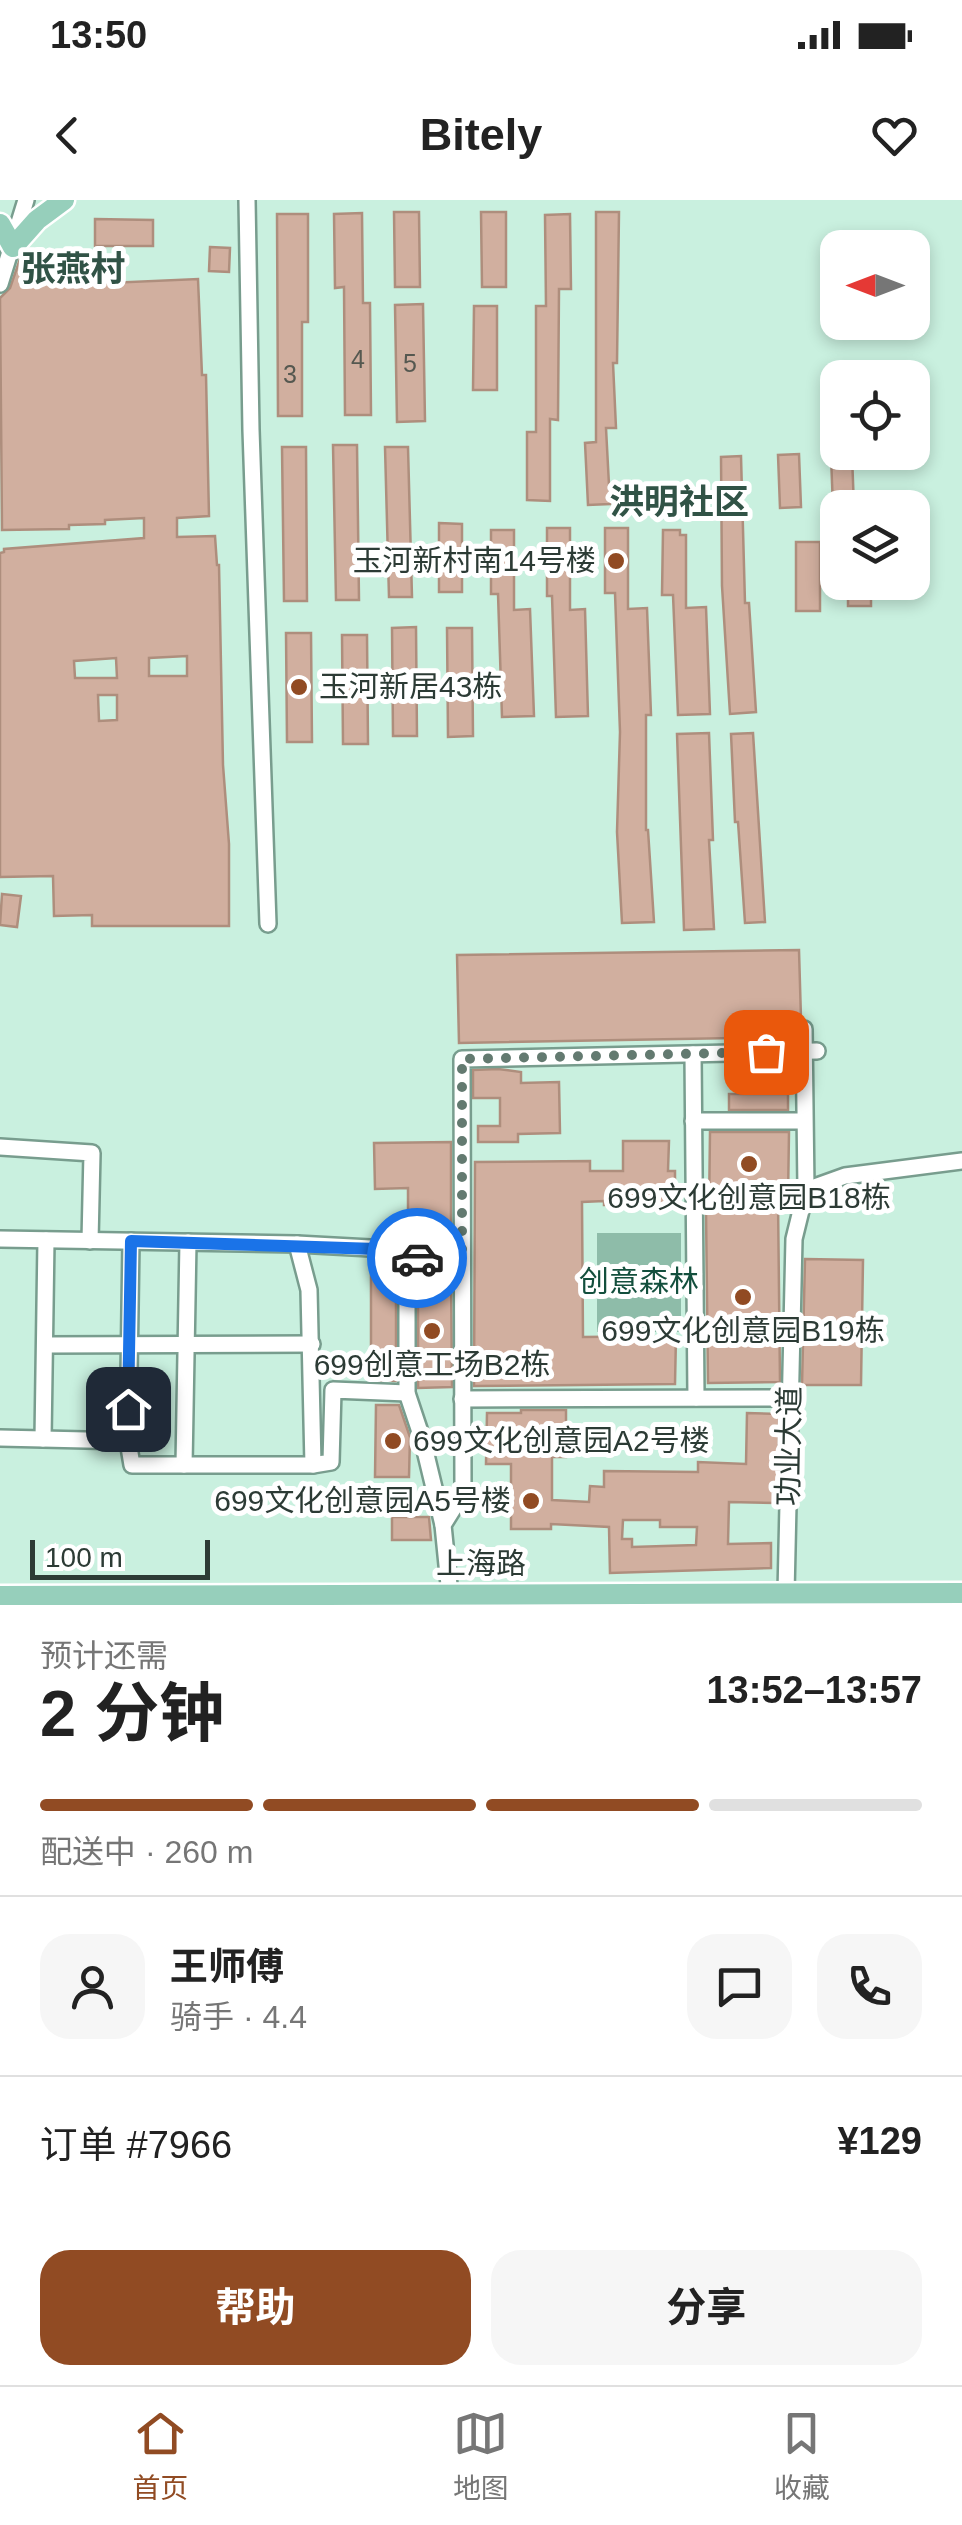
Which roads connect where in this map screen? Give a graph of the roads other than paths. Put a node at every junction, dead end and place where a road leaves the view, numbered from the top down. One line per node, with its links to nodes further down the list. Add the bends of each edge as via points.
1 (26, 200): 5 (street)
2 (64, 200): 5 (main road)
3 (247, 200): 7 (street)
4 (0, 224): 5 (main road)
5 (12, 246): 6 (street)
6 (0, 284)
7 (268, 924)
8 (804, 1029): 9 (street, 功业大道)
9 (810, 1051): 10 (street); 12 (street, 功业大道)
10 (693, 1054): 11 (street); 23 (street, via 462,1059)
11 (694, 1121): 12 (street); 29 (street)
12 (804, 1121): 15 (street, 功业大道)
13 (0, 1148): 18 (street, via 92,1153)
14 (962, 1160): 15 (street, via 846,1176)
15 (806, 1190): 30 (street, 功业大道, via 794,1239)
16 (0, 1239): 17 (street)
17 (46, 1240): 18 (street); 26 (street)
18 (90, 1240): 19 (street)
19 (131, 1241): 20 (street); 27 (street)
20 (188, 1242): 21 (street); 24 (street)
21 (296, 1244): 22 (street, via 407,1250); 25 (street)
22 (407, 1258): 23 (street); 28 (street)
23 (462, 1258): 31 (street)
24 (189, 1344): 25 (street); 27 (street); 35 (street)
25 (312, 1344): 36 (street)
26 (46, 1345): 27 (street); 33 (street)
27 (129, 1345): 34 (street)
28 (407, 1393): 36 (street, via 333,1390 331,1462); 37 (street)
29 (696, 1398): 30 (street); 31 (street)
30 (790, 1398): 41 (street, 功业大道)
31 (462, 1399): 37 (street, via 462,1492)
32 (0, 1438): 33 (street)
33 (43, 1439): 34 (street)
34 (128, 1441): 35 (street, via 132,1465)
35 (184, 1465): 36 (street)
36 (313, 1466)
37 (443, 1526): 39 (street)
38 (962, 1593): 41 (main road, 上海路)
39 (450, 1594): 40 (main road, 上海路); 41 (main road, 上海路)
40 (0, 1596)
41 (790, 1599): 42 (main road, 上海路)
42 (962, 1605)

